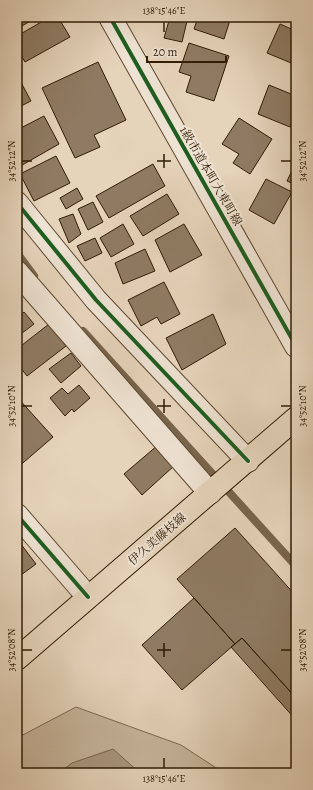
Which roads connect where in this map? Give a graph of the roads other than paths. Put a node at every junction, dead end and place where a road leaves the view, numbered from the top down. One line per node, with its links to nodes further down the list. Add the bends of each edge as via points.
1 (110, 17): 4 (street, 1級市道本町大東町線)
2 (17, 203): 6 (street, via 96,300)
3 (17, 272): 7 (street)
4 (296, 346)
5 (296, 418): 6 (main road, 伊久美藤枝線)
6 (245, 463): 7 (main road, 伊久美藤枝線)
7 (212, 491): 9 (main road, 伊久美藤枝線)
8 (17, 515): 9 (street)
9 (88, 597): 10 (main road, 伊久美藤枝線)
10 (17, 659)

